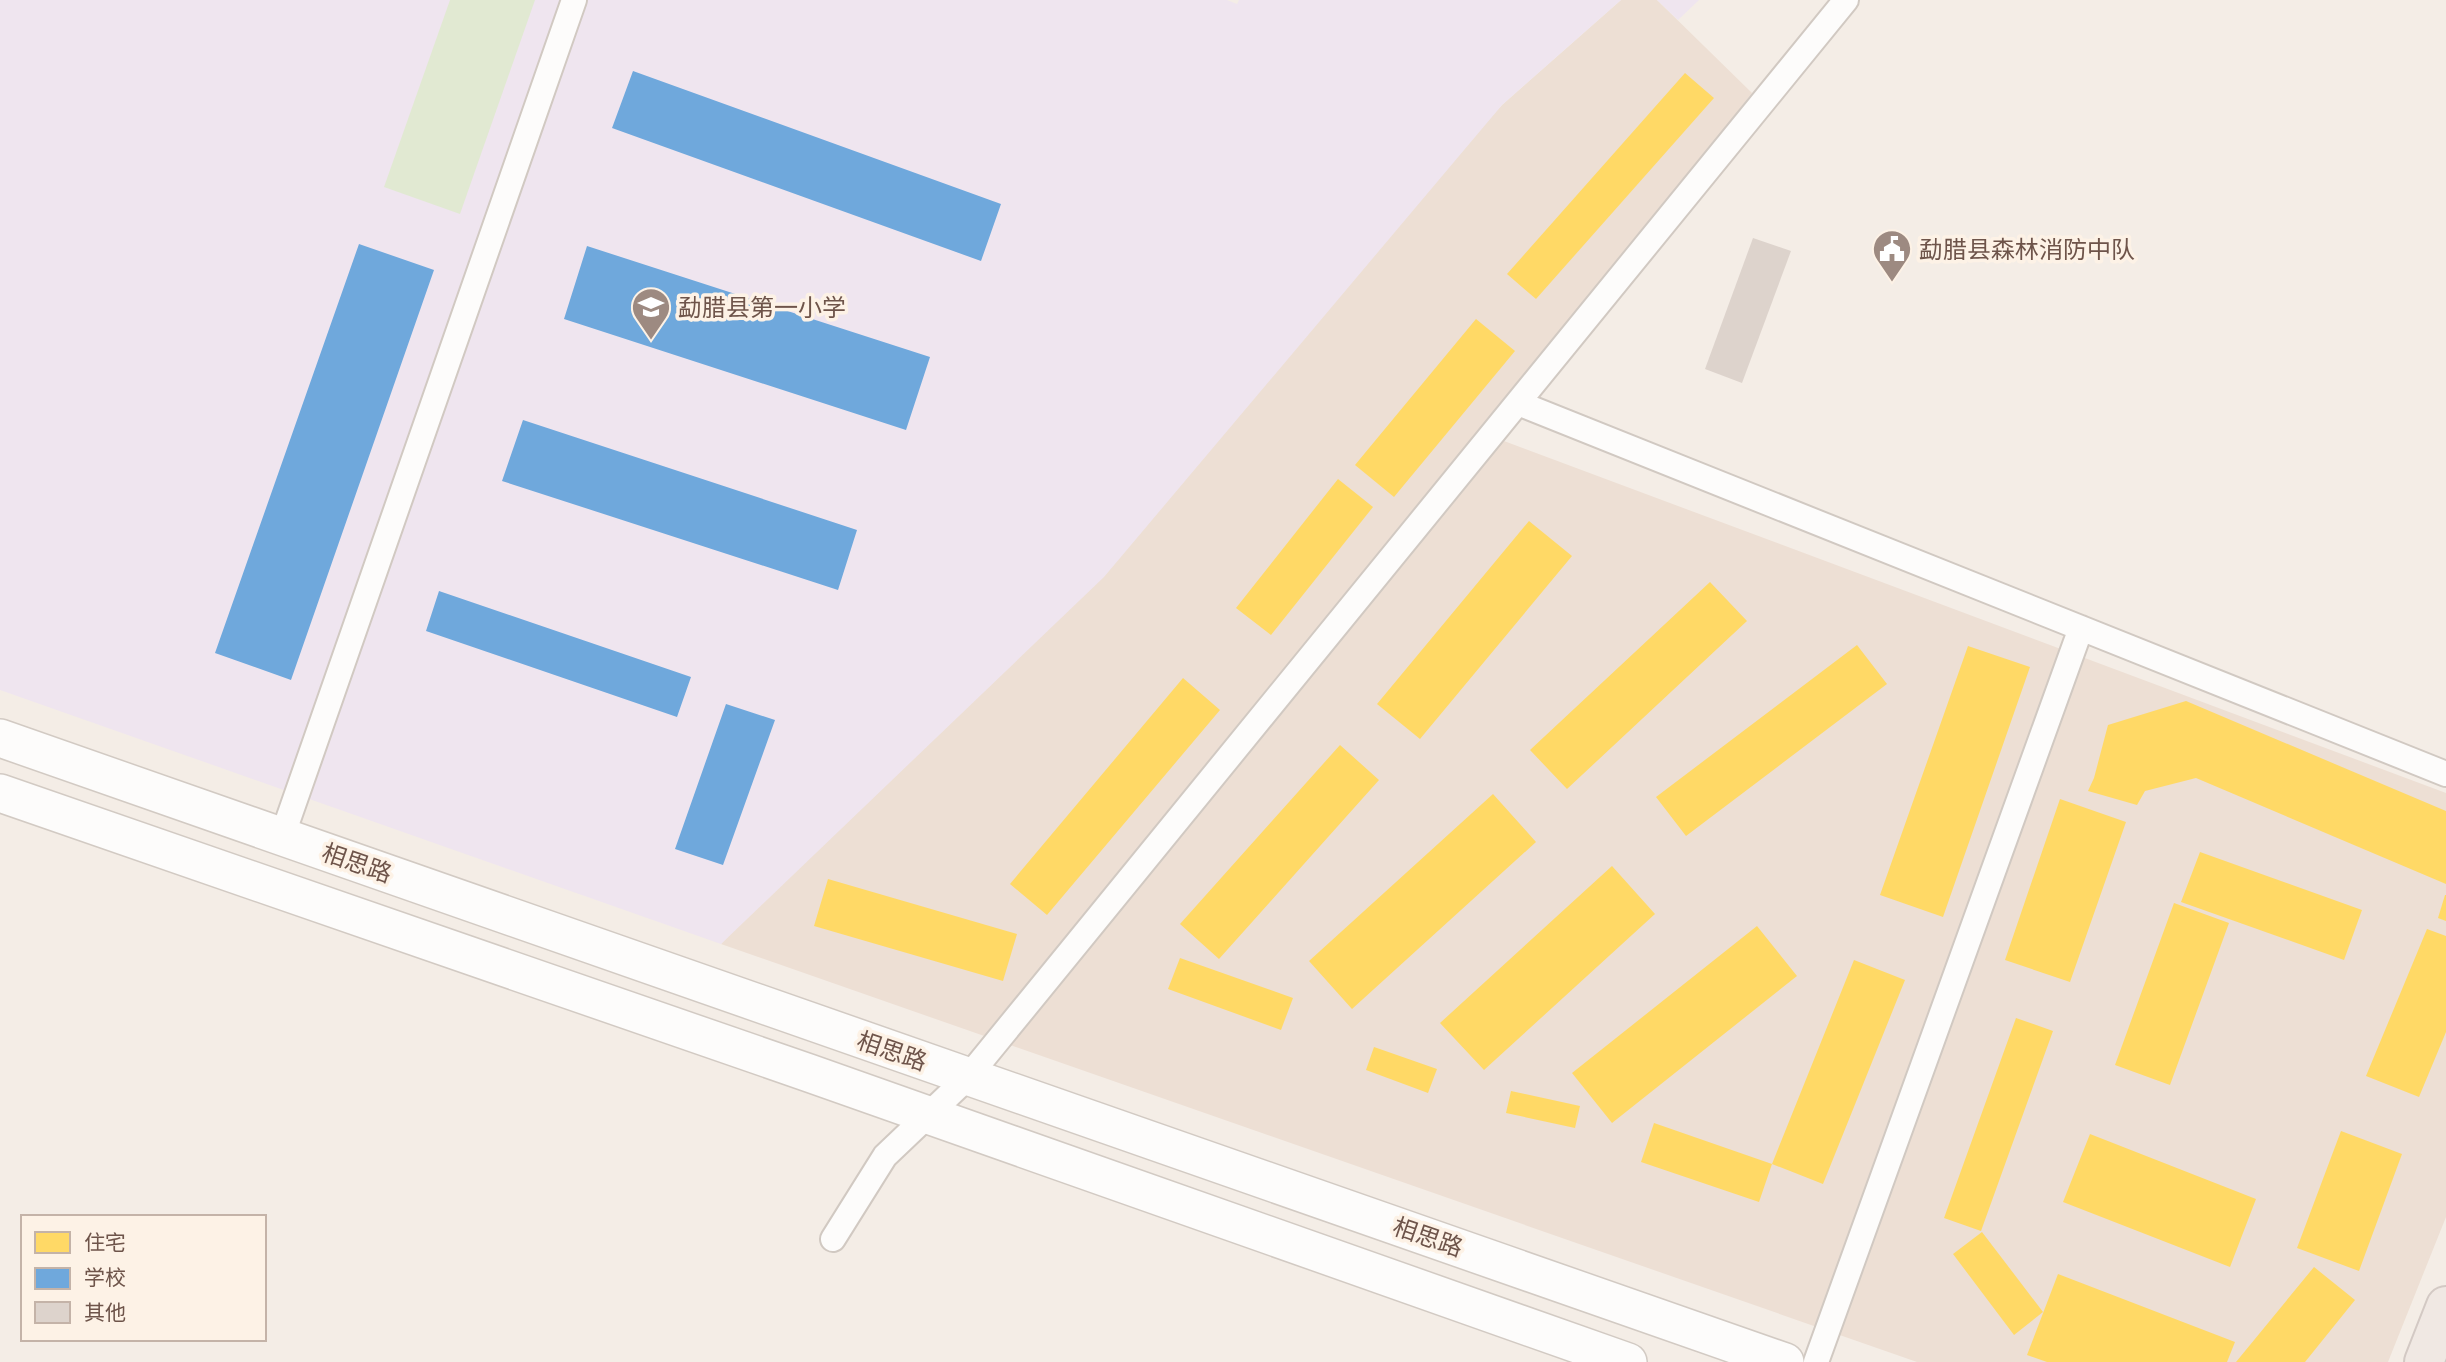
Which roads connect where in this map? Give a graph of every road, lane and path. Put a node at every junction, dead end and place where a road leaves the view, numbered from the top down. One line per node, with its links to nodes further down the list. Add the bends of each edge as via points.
1 (574, 0): 8 (street)
2 (1846, 0): 3 (street)
3 (1518, 403): 4 (street); 9 (street)
4 (2081, 628): 6 (street); 15 (street)
5 (0, 738): 8 (main road, 相思路)
6 (2446, 774)
7 (0, 793): 10 (main road, 相思路)
8 (282, 837): 9 (main road, 相思路)
9 (968, 1077): 10 (street); 14 (main road, 相思路)
10 (928, 1115): 11 (street, via 885,1156); 13 (main road, 相思路)
11 (833, 1239)
12 (2446, 1306): 16 (highway)
13 (1628, 1362)
14 (1786, 1362)
15 (1816, 1362)
16 (2424, 1362)

